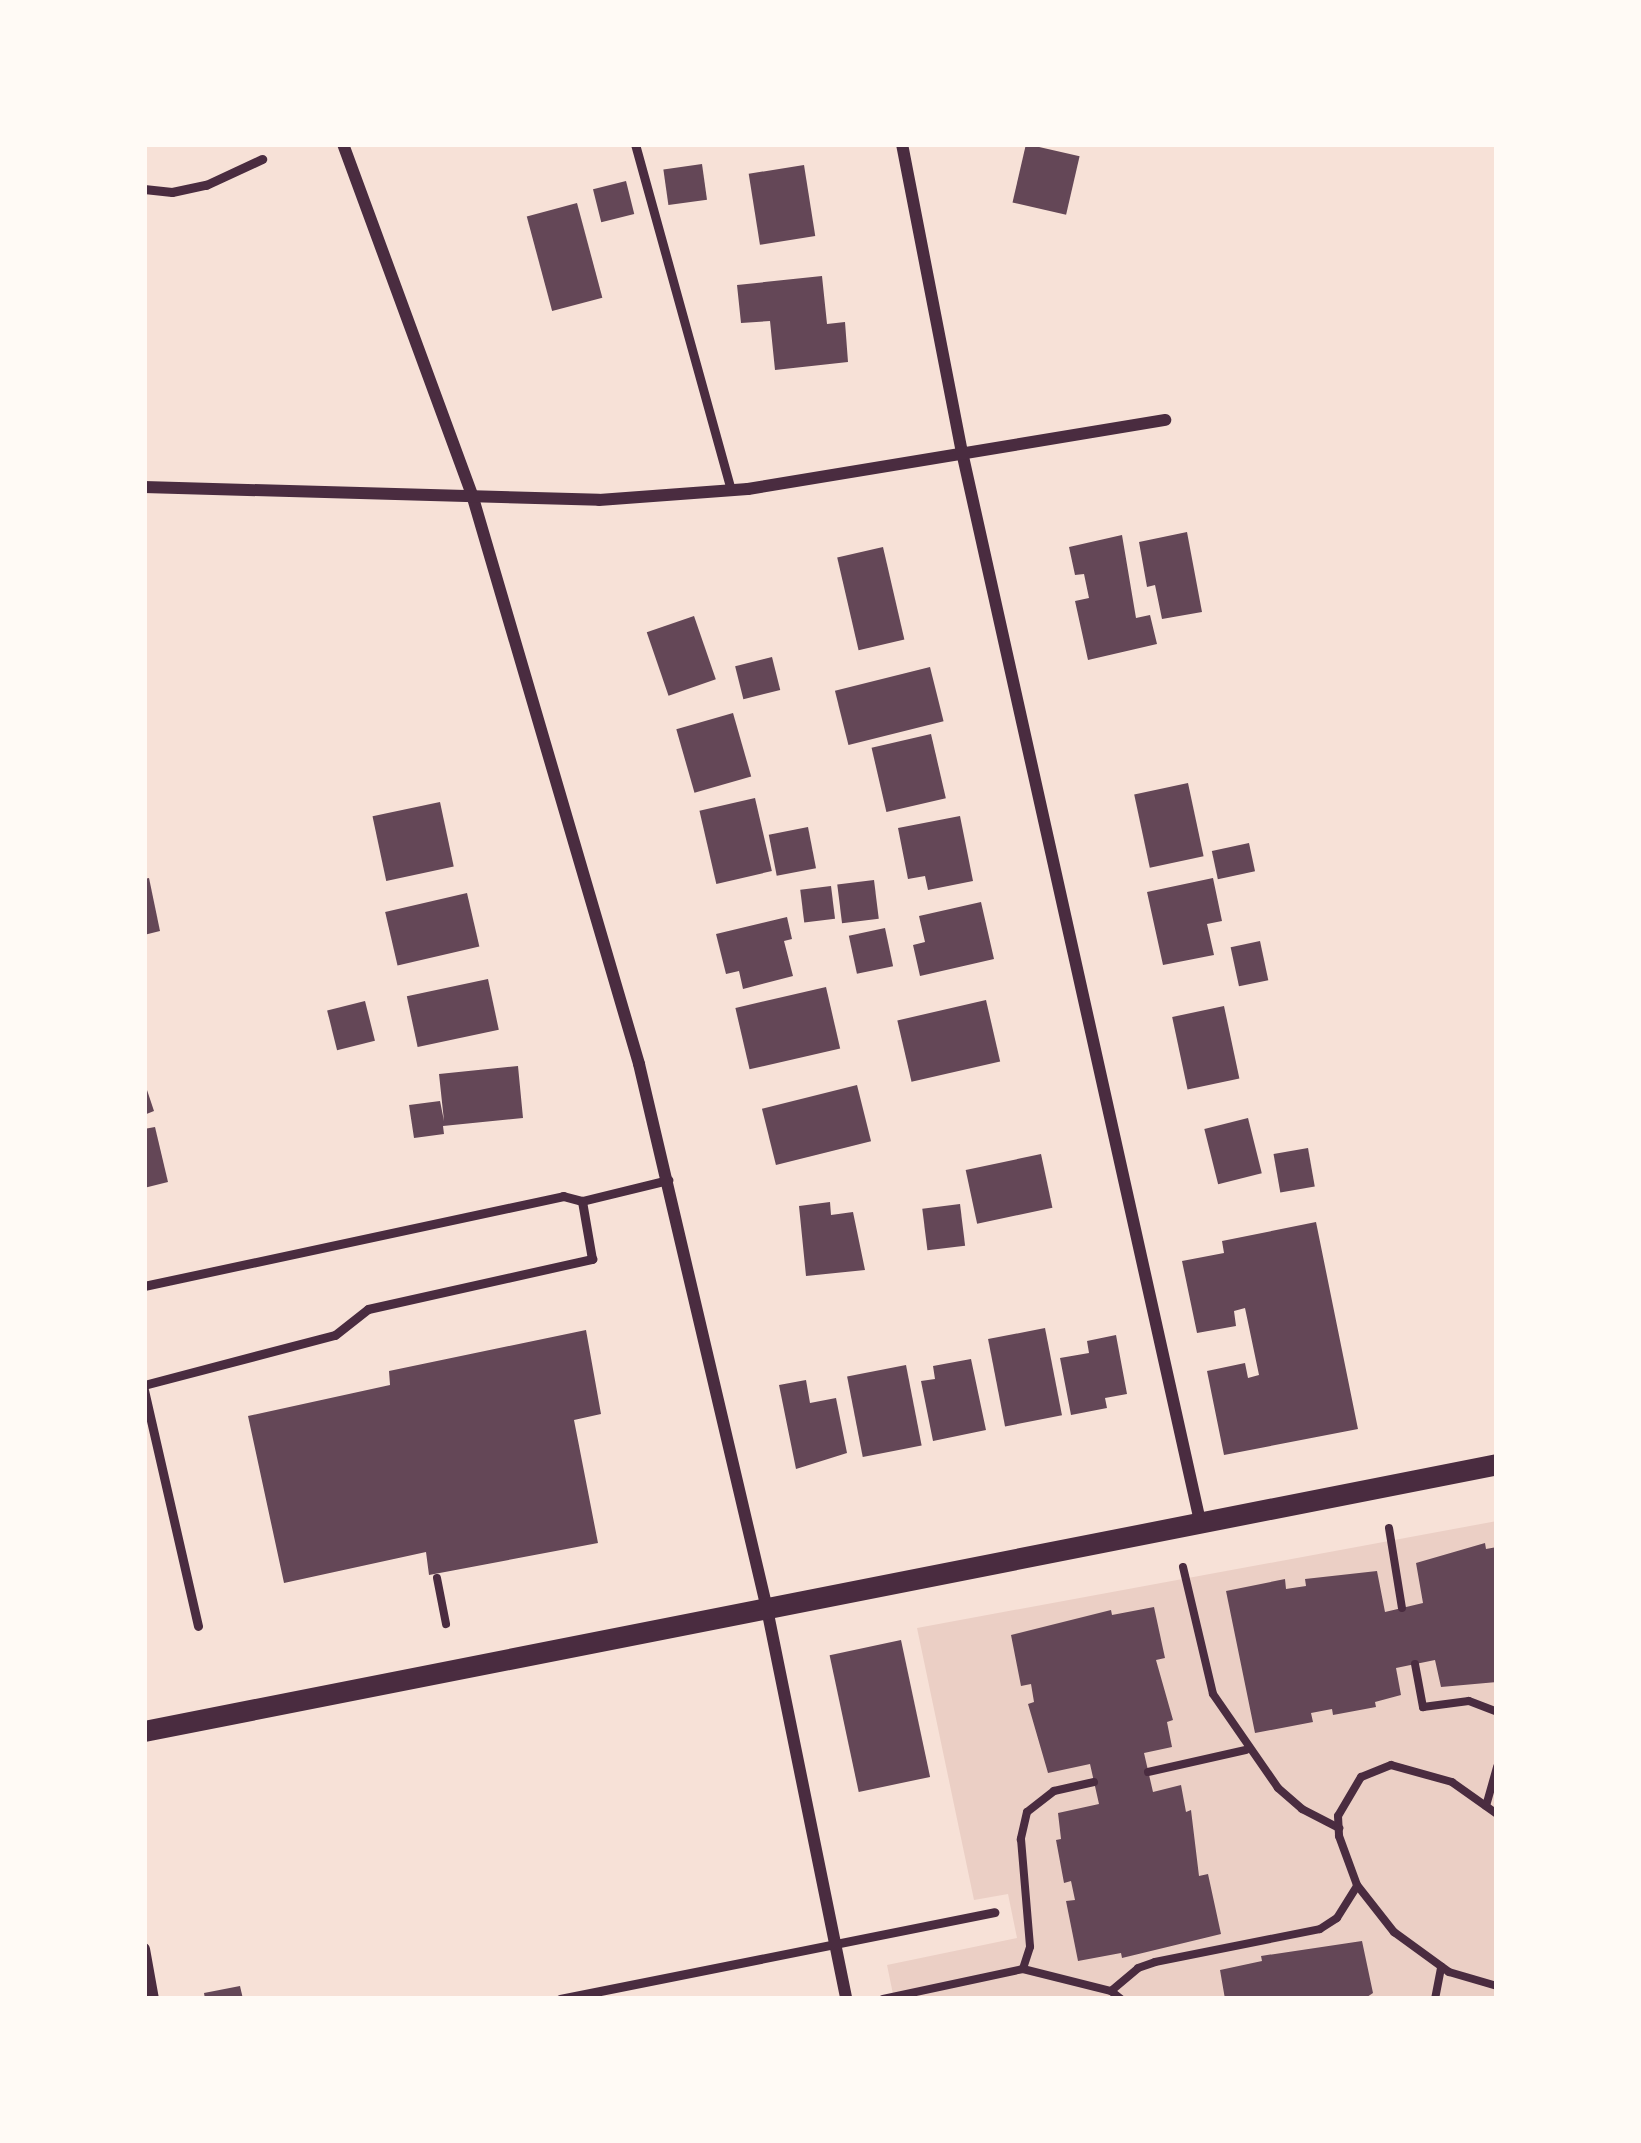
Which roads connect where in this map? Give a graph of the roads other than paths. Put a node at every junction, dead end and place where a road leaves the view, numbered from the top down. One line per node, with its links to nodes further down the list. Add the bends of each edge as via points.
1 (343, 144): 10 (street)
2 (635, 144): 9 (lane)
3 (902, 144): 7 (street)
4 (262, 159): 5 (lane, via 206,185)
5 (144, 189)
6 (1165, 420): 7 (street)
7 (962, 452): 9 (street); 16 (street)
8 (144, 487): 10 (street)
9 (731, 490): 10 (street)
10 (473, 498): 11 (street)
11 (668, 1180): 12 (lane); 17 (street)
12 (582, 1201): 13 (lane, via 563,1196); 14 (lane, via 592,1259 368,1309 335,1335)
13 (144, 1286)
14 (144, 1387): 18 (lane)
15 (1497, 1464): 16 (street)
16 (1200, 1521): 17 (street)
17 (767, 1609): 19 (street); 21 (street)
18 (198, 1626)
19 (144, 1731)
20 (994, 1912): 21 (lane)
21 (836, 1943): 24 (lane); 25 (street)
22 (144, 1949): 23 (street)
23 (153, 1999)
24 (560, 1999)
25 (846, 1999)

